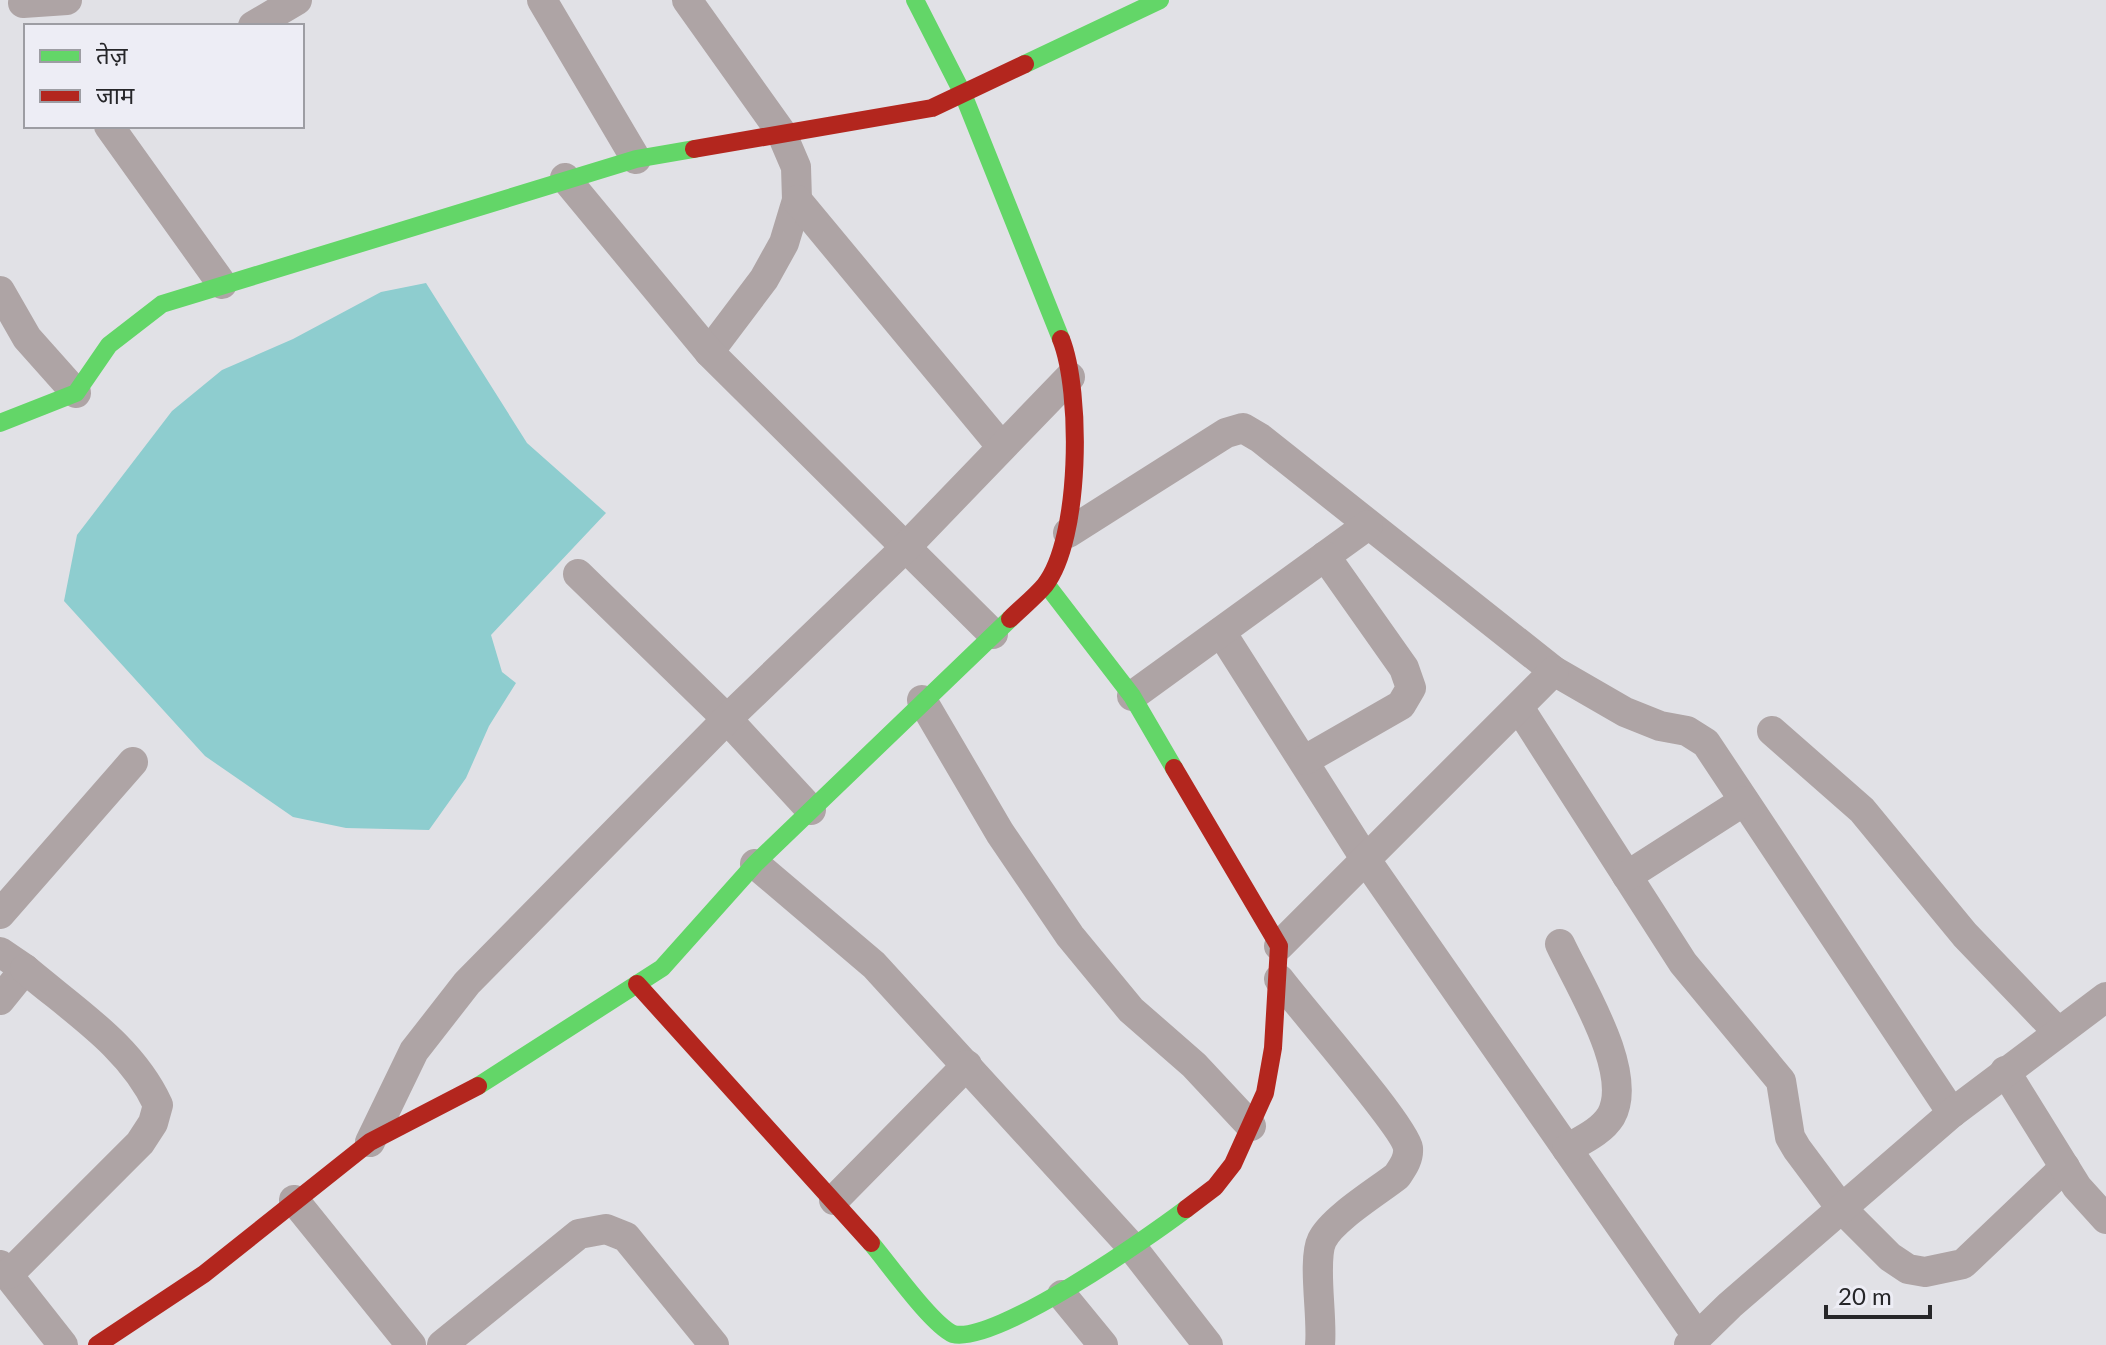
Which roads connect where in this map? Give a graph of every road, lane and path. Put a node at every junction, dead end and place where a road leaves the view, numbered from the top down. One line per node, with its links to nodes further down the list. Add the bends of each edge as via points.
1 (67, 0): 7 (street)
2 (297, 0): 8 (street)
3 (542, 0): 12 (street)
4 (687, 0): 11 (street)
5 (915, 0): 9 (street)
6 (1160, 0): 9 (street)
7 (26, 10)
8 (256, 24)
9 (963, 94): 11 (street, via 932,108); 18 (street, via 1054,316)
10 (110, 128): 15 (street)
11 (781, 132): 12 (street); 14 (street, via 796,167)
12 (636, 159): 13 (street)
13 (565, 178): 15 (street); 17 (street)
14 (797, 200): 17 (street, via 784,243 764,279); 21 (street)
15 (222, 284): 19 (street, via 162,304 109,345)
16 (0, 291): 19 (street, via 27,338)
17 (709, 352): 24 (street)
18 (1070, 377): 21 (street); 23 (street)
19 (76, 393): 20 (street)
20 (0, 423)
21 (1001, 446): 24 (street)
22 (1368, 525): 23 (street, via 1243,428 1226,433); 25 (street); 30 (street)
23 (1068, 533): 27 (street)
24 (905, 548): 29 (street); 34 (street)
25 (1325, 556): 28 (street); 36 (street, via 1404,668 1411,688 1401,705)
26 (578, 574): 34 (street)
27 (1046, 584): 29 (street); 31 (street)
28 (1221, 632): 31 (street); 36 (street)
29 (993, 634): 32 (street)
30 (1554, 671): 33 (street); 38 (street, via 1625,712 1687,731 1706,743)
31 (1132, 696): 45 (street)
32 (922, 700): 39 (street); 56 (street, via 1000,833 1070,936 1131,1010 1194,1065)
33 (1520, 709): 40 (street); 42 (street)
34 (727, 719): 39 (street); 57 (street, via 434,1021)
35 (1772, 731): 52 (street, via 1862,810 1965,935)
36 (1305, 760): 40 (street)
37 (133, 762): 43 (street)
38 (1744, 801): 42 (street); 55 (street)
39 (811, 810): 41 (street)
40 (1366, 860): 45 (street); 58 (street)
41 (755, 864): 49 (street, via 662,968); 53 (street, via 874,965)
42 (1627, 876): 63 (street, via 1683,963 1781,1081 1790,1137)
43 (0, 914)
44 (1560, 944): 58 (street, via 1616,1068 1617,1100 1610,1117)
45 (1279, 946): 48 (street)
46 (0, 952): 47 (street)
47 (25, 969): 51 (street); 65 (street, via 136,1066 158,1105 140,1143)
48 (1279, 979): 56 (street, via 1265,1093); 75 (street, via 1392,1120 1408,1148 1397,1176 1322,1240 1317,1262)
49 (637, 984): 57 (street, via 476,1087); 61 (street)
50 (2106, 997): 52 (street)
51 (0, 1000)
52 (2057, 1031): 54 (street)
53 (967, 1065): 61 (street); 64 (street)
54 (2005, 1071): 55 (street); 59 (street)
55 (1952, 1113): 63 (street)
56 (1251, 1126): 64 (street, via 1215,1187)
57 (370, 1142): 60 (street)
58 (1567, 1149): 67 (street)
59 (2065, 1167): 62 (street); 63 (street, via 1983,1248 1963,1264 1943,1269 1908,1269)
60 (294, 1200): 69 (street, via 204,1274); 70 (street)
61 (834, 1200): 66 (street, via 944,1329 962,1338 984,1335)
62 (2102, 1207)
63 (1841, 1208): 67 (street)
64 (1131, 1246): 66 (street); 74 (street)
65 (4, 1270): 68 (street)
66 (1062, 1295): 73 (street)
67 (1693, 1340)
68 (63, 1345)
69 (97, 1345)
70 (411, 1345)
71 (442, 1345): 72 (street, via 579,1234 606,1229 626,1237)
72 (714, 1345)
73 (1103, 1345)
74 (1208, 1345)
75 (1320, 1345)

